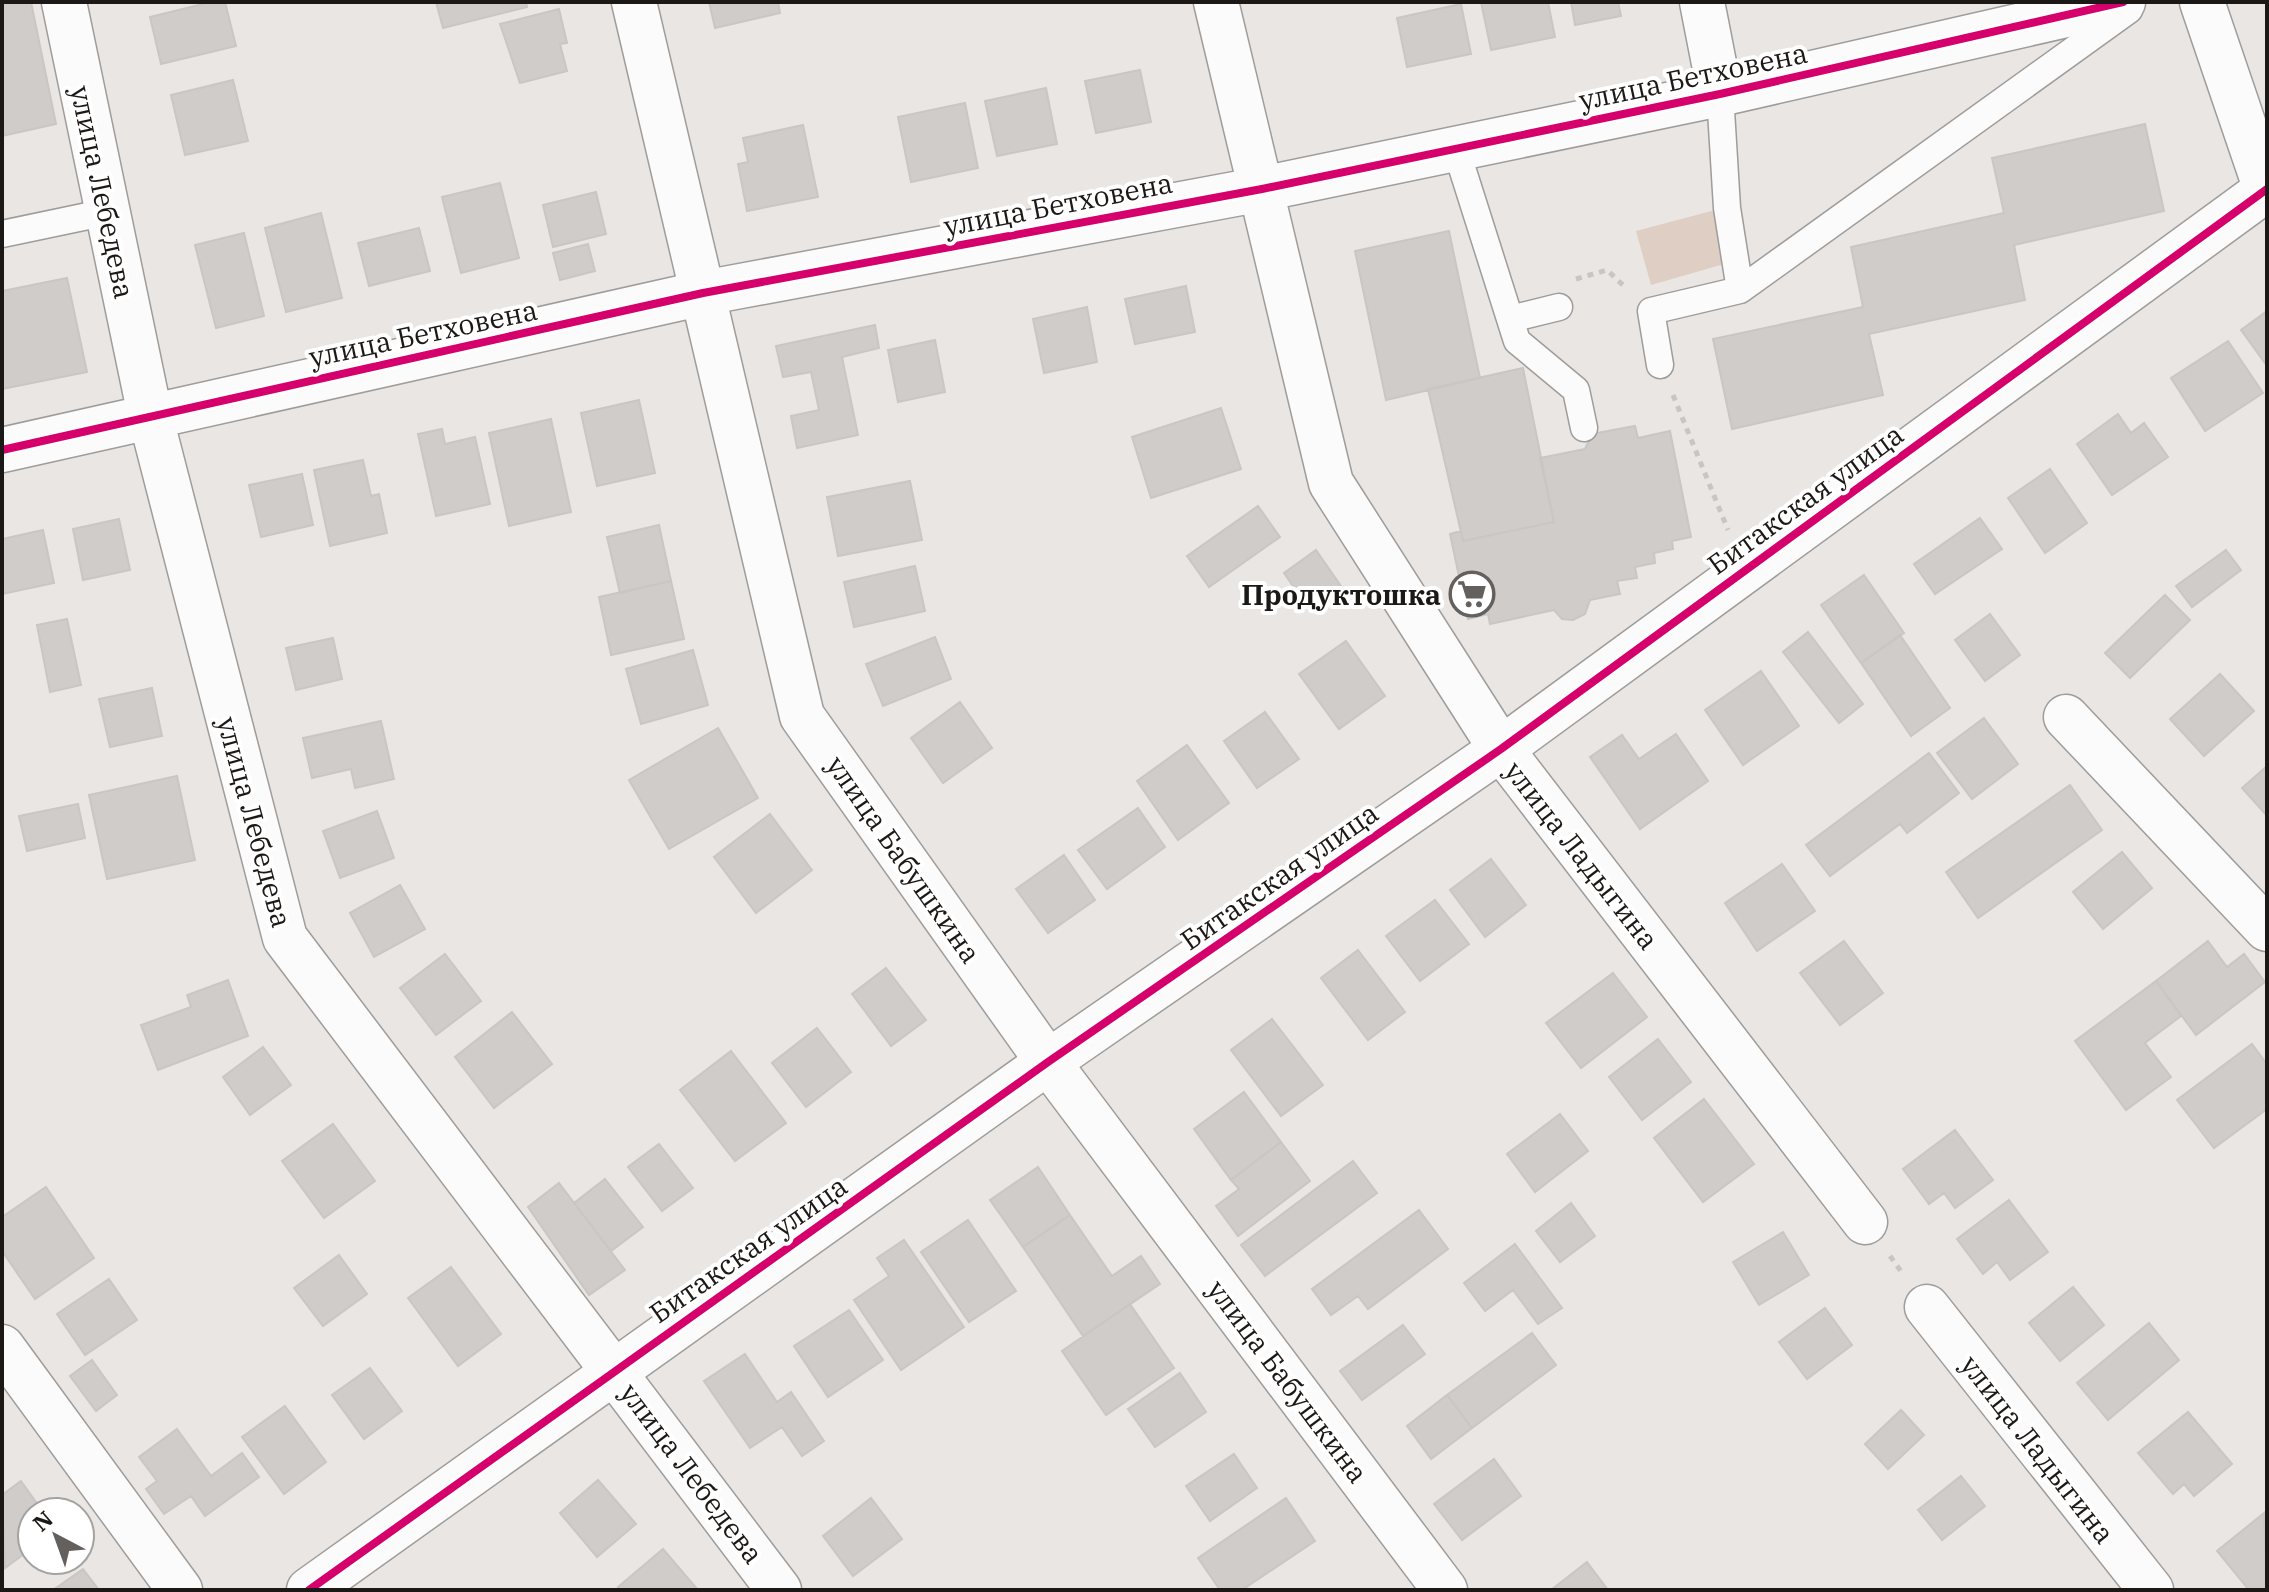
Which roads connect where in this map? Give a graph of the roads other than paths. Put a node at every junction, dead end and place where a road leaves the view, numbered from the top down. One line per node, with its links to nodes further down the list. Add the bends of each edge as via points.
1 (64, 2): 13 (street, улица Лебедева)
2 (634, 2): 16 (street, улица Бабушкина)
3 (1216, 2): 11 (street, улица Ладыгина)
4 (1702, 2): 9 (street)
5 (2123, 2): 8 (street, улица Бетховена)
6 (2139, 2): 15 (lane)
7 (2202, 2): 12 (street)
8 (2062, 9): 9 (street, улица Бетховена)
9 (1720, 94): 10 (street, улица Бетховена); 15 (lane, via 1727,208)
10 (1456, 149): 11 (street, улица Бетховена); 18 (lane)
11 (1262, 189): 16 (street, улица Бетховена); 24 (street, улица Ладыгина, via 1331,483)
12 (2266, 189): 24 (street, Битакская улица)
13 (107, 212): 14 (lane); 20 (street, улица Лебедева)
14 (2, 234)
15 (1740, 290): 19 (lane, via 1651,311)
16 (703, 293): 20 (street, улица Бетховена); 26 (street, улица Бабушкина, via 802,716)
17 (1559, 307): 18 (lane)
18 (1510, 319): 21 (lane, via 1517,341 1576,390)
19 (1660, 365)
20 (150, 415): 22 (street, улица Бетховена); 30 (street, улица Лебедева, via 285,938)
21 (1584, 428)
22 (2, 450)
23 (2066, 717): 25 (street)
24 (1501, 749): 26 (street, Битакская улица); 27 (street, улица Ладыгина)
25 (2267, 929)
26 (1048, 1062): 30 (street, Битакская улица); 34 (street, улица Бабушкина)
27 (1865, 1222)
28 (1927, 1307): 35 (street, улица Ладыгина)
29 (2, 1347): 31 (street)
30 (615, 1371): 32 (street, Битакская улица); 33 (street, улица Лебедева)
31 (180, 1590)
32 (309, 1590)
33 (779, 1590)
34 (1445, 1590)
35 (2151, 1590)

